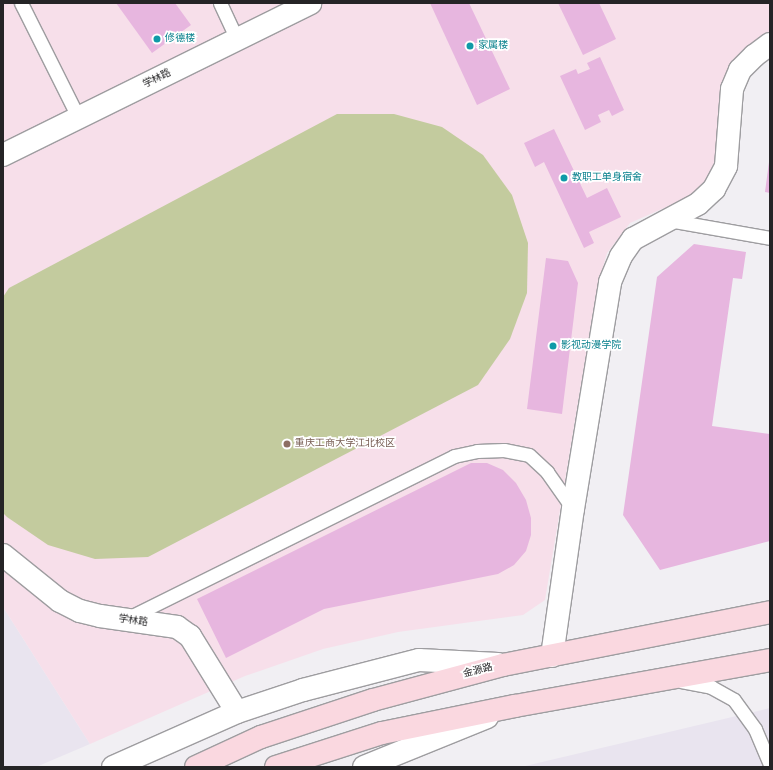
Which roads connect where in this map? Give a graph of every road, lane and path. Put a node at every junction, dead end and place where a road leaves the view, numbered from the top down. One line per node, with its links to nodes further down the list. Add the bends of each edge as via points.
1 (21, 3): 6 (lane)
2 (220, 3): 4 (lane)
3 (310, 3): 4 (street, 学林路)
4 (237, 39): 6 (street, 学林路)
5 (770, 44): 8 (street, via 740,70 732,88 726,166 714,189 698,204)
6 (78, 118): 7 (street, 学林路)
7 (3, 155)
8 (668, 220): 9 (lane); 10 (street, via 633,239 621,256 610,282)
9 (770, 238)
10 (573, 509): 13 (lane, via 547,472 529,455 504,450 477,450 454,456); 14 (street)
11 (3, 555): 13 (street, 学林路, via 60,601 80,611)
12 (770, 612): 14 (main road, 金源路)
13 (125, 619): 19 (street, 学林路, via 177,627 190,636)
14 (552, 656): 16 (main road, 金源路)
15 (770, 660): 17 (main road)
16 (503, 665): 19 (street, via 419,660 303,690); 22 (main road, 金源路, via 373,700 276,732)
17 (667, 679): 18 (main road); 20 (lane, via 711,687 734,700 755,729)
18 (515, 706): 23 (main road, via 382,733); 24 (street)
19 (237, 712): 21 (street)
20 (766, 764)
21 (113, 767)
22 (196, 767)
23 (276, 767)
24 (364, 767)

